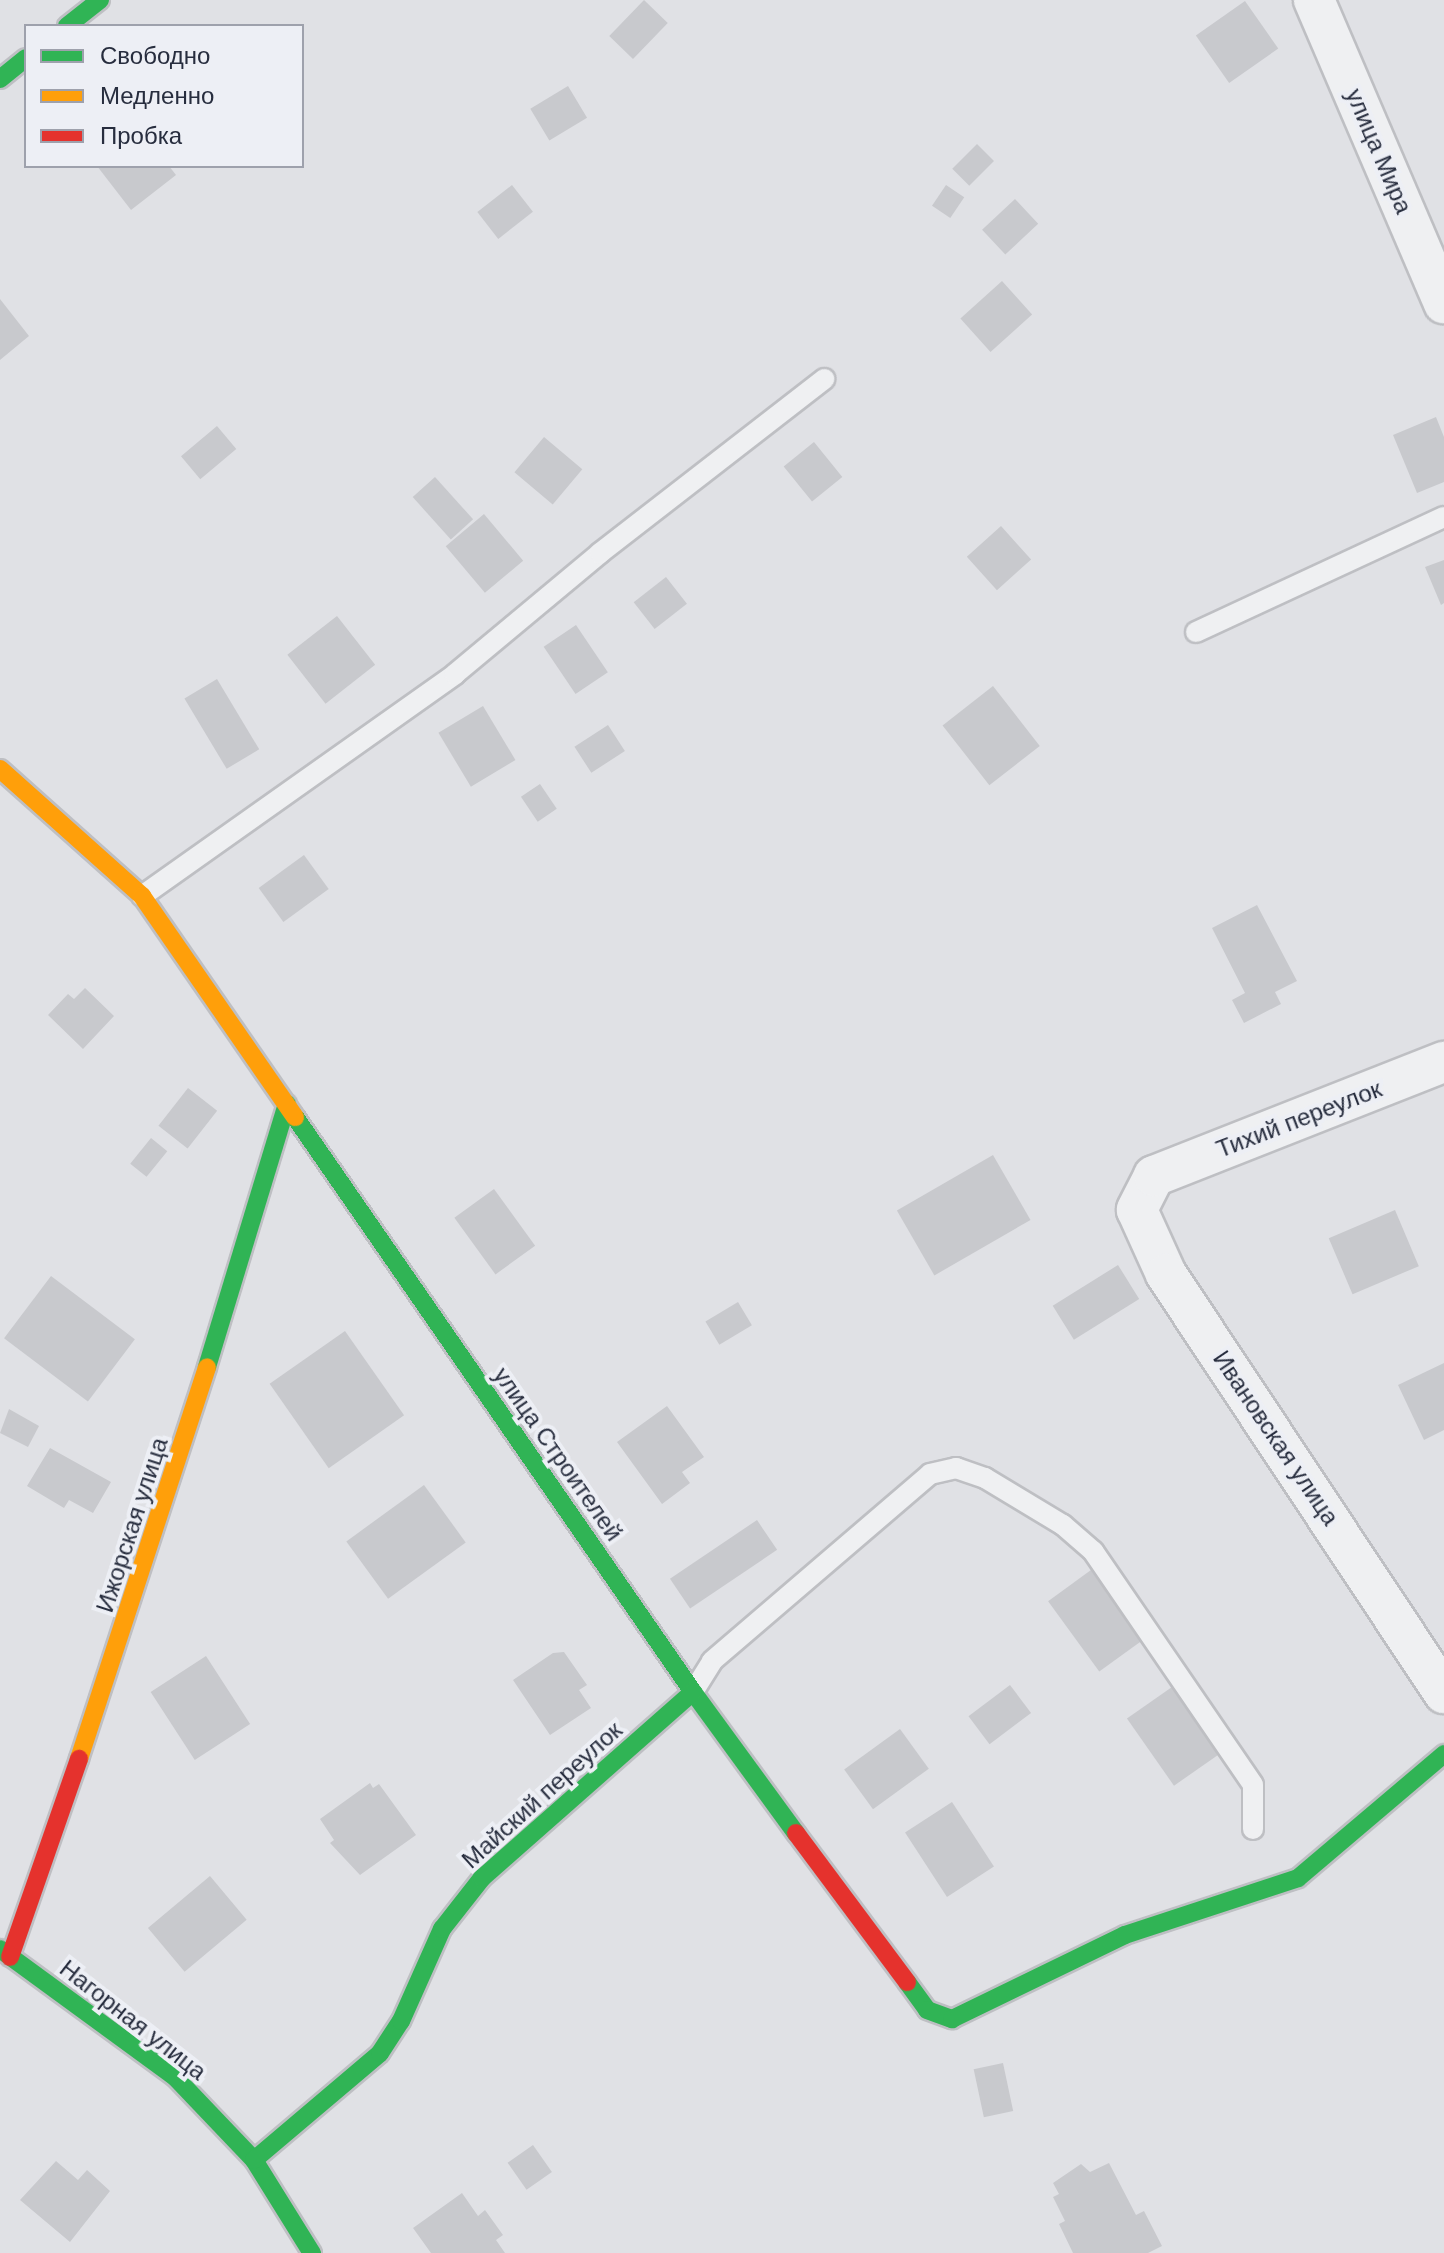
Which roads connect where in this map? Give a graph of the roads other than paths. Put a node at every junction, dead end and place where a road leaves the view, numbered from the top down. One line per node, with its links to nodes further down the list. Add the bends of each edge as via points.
1 (100, 0): 3 (street)
2 (1314, 0): 6 (street, улица Мира)
3 (70, 24)
4 (24, 60): 5 (street)
5 (0, 79)
6 (1444, 303)
7 (824, 379): 11 (lane, via 455,674)
8 (1444, 517): 9 (lane)
9 (1196, 632)
10 (0, 769): 11 (street, улица Строителей)
11 (142, 896): 13 (street, улица Строителей)
12 (1444, 1062): 14 (street, Тихий переулок)
13 (287, 1104): 15 (street, улица Строителей); 19 (street, Ижорская улица, via 145,1569)
14 (1154, 1176): 16 (street, Ивановская улица, via 1137,1210 1166,1274)
15 (693, 1692): 17 (street, улица Строителей, via 927,2010 952,2019 1125,1935 1298,1878); 18 (lane, via 712,1661 930,1474 956,1468 985,1478 1063,1525 1093,1551 1253,1785); 20 (street, Майский переулок, via 482,1878 442,1929 401,2021 380,2053)
16 (1444, 1693)
17 (1444, 1754)
18 (1253, 1829)
19 (5, 1953): 20 (street, Нагорная улица, via 175,2077)
20 (254, 2160): 21 (street, Нагорная улица)
21 (312, 2253)

